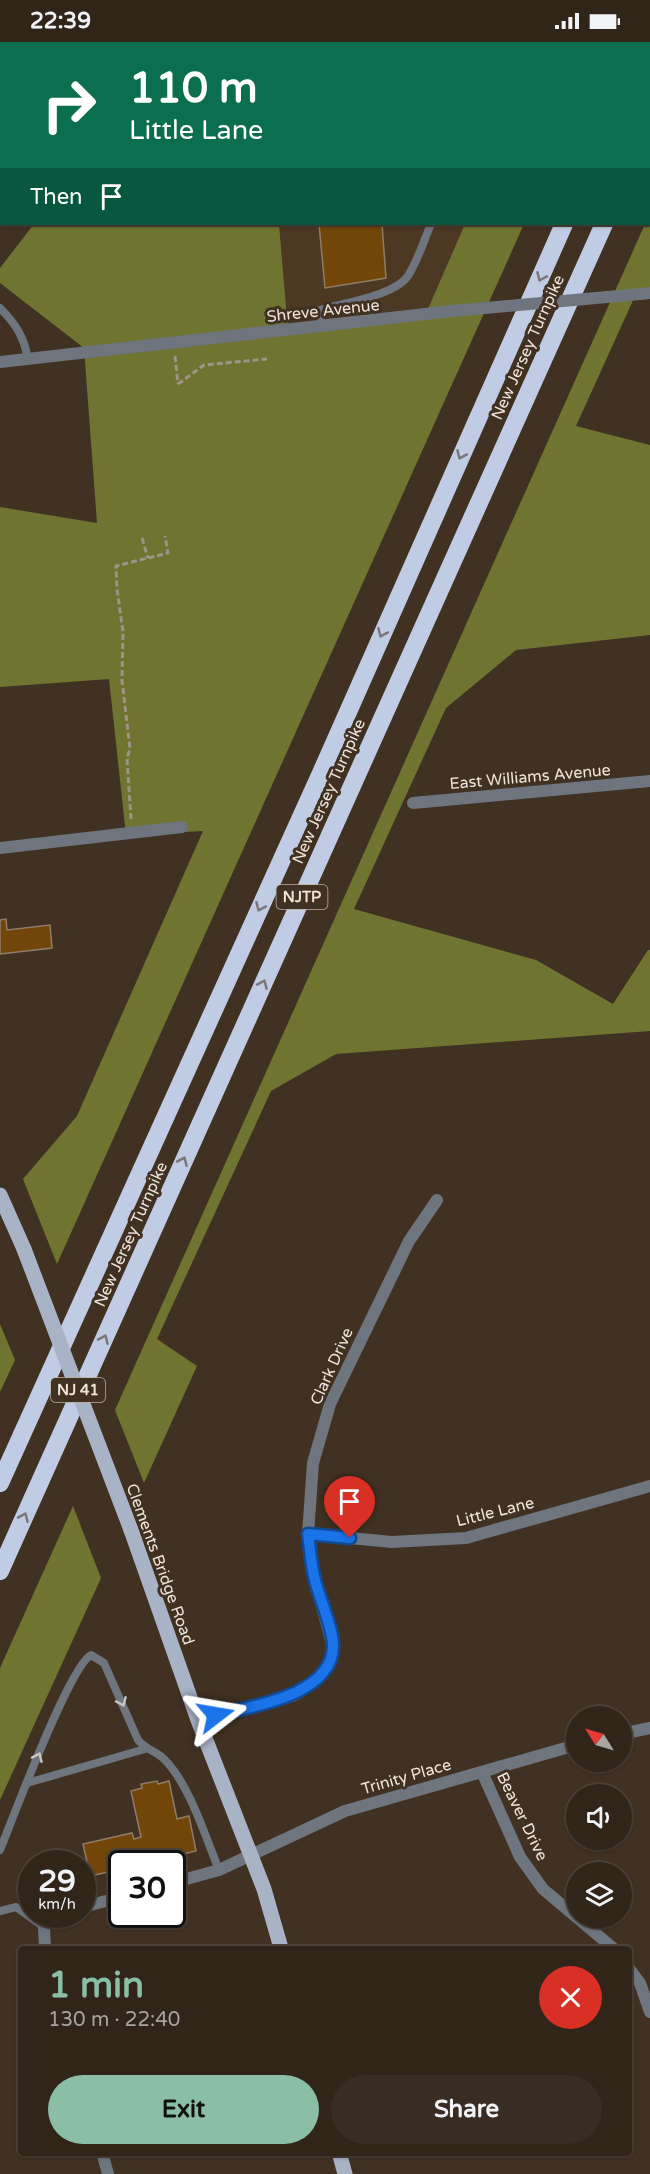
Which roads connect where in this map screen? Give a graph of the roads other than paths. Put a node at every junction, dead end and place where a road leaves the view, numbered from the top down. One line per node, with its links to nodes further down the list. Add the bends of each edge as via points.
1 (431, 225): 6 (lane, via 408,276 400,284 320,310)
2 (564, 225): 15 (highway, New Jersey Turnpike / NJTP, one-way to 15)
3 (604, 225): 18 (highway, New Jersey Turnpike / NJTP, one-way to 3)
4 (645, 294): 6 (street, Shreve Avenue, bridge)
5 (0, 308): 7 (lane, via 16,324)
6 (322, 327): 7 (street, Shreve Avenue)
7 (28, 359): 8 (street, Shreve Avenue)
8 (0, 362)
9 (650, 781): 10 (street, East Williams Avenue)
10 (413, 803)
11 (182, 826): 12 (street)
12 (0, 848)
13 (0, 1195): 19 (main road, Clements Bridge Road / NJ 41, bridge, via 131,1530)
14 (437, 1200): 17 (street, Clark Drive, via 409,1241 330,1404 313,1463)
15 (0, 1483)
16 (650, 1486): 17 (street, Little Lane, via 466,1538 392,1542)
17 (308, 1534): 19 (street, Clark Drive, via 314,1577 333,1647 329,1663 315,1682 292,1696)
18 (0, 1571)
19 (198, 1720): 27 (main road, Clements Bridge Road / NJ 41)
20 (650, 1728): 21 (street)
21 (632, 1732)
22 (566, 1748): 24 (street, Trinity Place)
23 (146, 1749): 25 (lane); 25 (lane, one-way to 23, via 64,1697 84,1659 91,1655 104,1663 138,1740); 28 (lane, via 164,1759 180,1781)
24 (482, 1772): 27 (street, Trinity Place, via 345,1811); 35 (street, Beaver Drive, via 520,1857 543,1889)
25 (27, 1784): 26 (lane)
26 (0, 1850)
27 (252, 1856): 28 (street, Trinity Place); 34 (main road, Clements Bridge Road / NJ 41)
28 (219, 1870): 29 (street, Trinity Place)
29 (186, 1879)
30 (18, 1908): 31 (lane)
31 (0, 1911)
32 (44, 1928): 33 (street)
33 (45, 1946)
34 (280, 1946)
35 (611, 1946)
36 (632, 1972): 37 (street)
37 (650, 2012)
38 (103, 2156): 40 (street)
39 (340, 2156): 41 (main road)
40 (108, 2174)
41 (345, 2174)

